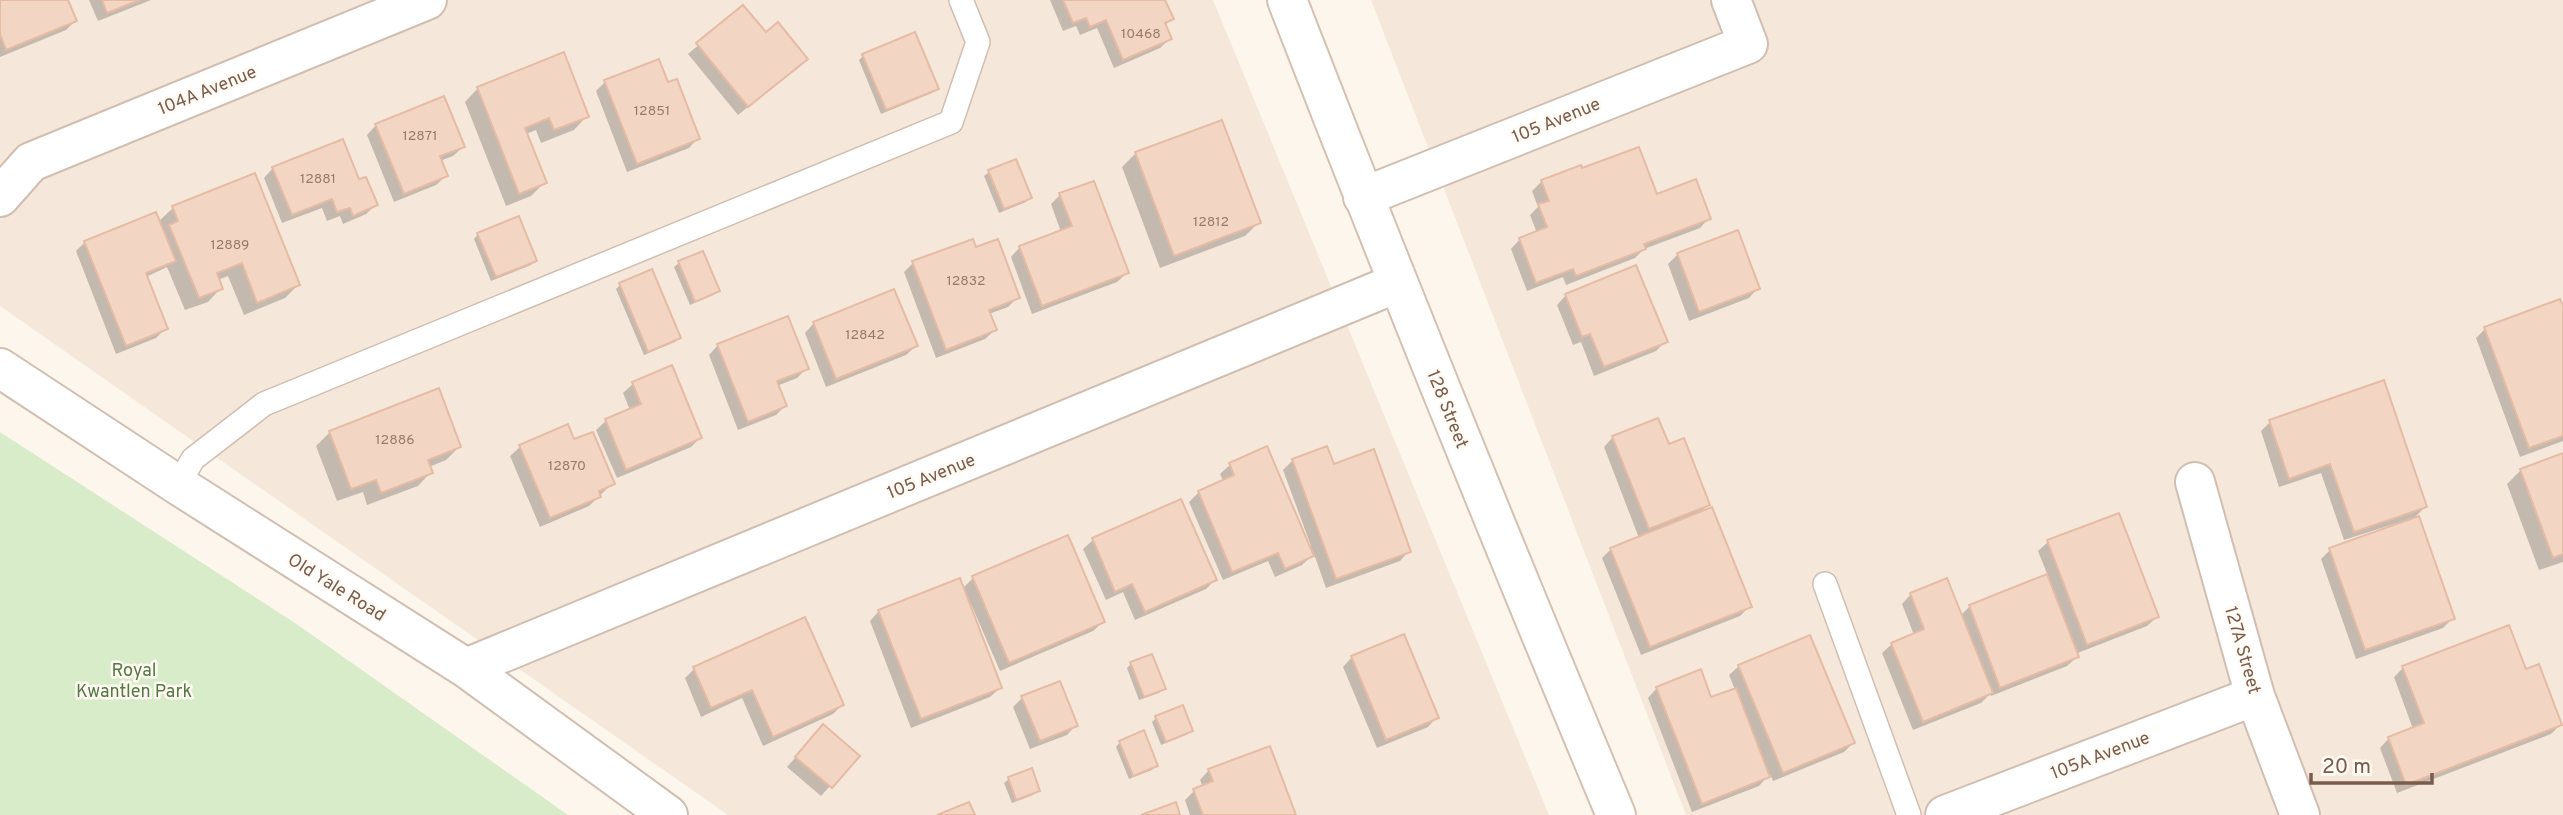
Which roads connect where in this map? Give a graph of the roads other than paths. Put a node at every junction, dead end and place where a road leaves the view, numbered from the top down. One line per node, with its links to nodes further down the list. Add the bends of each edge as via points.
1 (427, 0): 5 (street, 104A Avenue, via 32,162)
2 (961, 0): 10 (lane, via 978,42 951,122 264,404 193,459)
3 (1287, 0): 6 (street, 128 Street)
4 (1731, 0): 6 (street, 105 Avenue, via 1748,44)
5 (0, 197)
6 (1363, 197): 7 (street, 128 Street)
7 (1397, 284): 12 (street, 105 Avenue); 15 (street, 128 Street)
8 (0, 368): 10 (street, Old Yale Road)
9 (2196, 482): 13 (street, 127A Street)
10 (178, 485): 12 (street, Old Yale Road)
11 (1825, 584): 16 (lane)
12 (466, 668): 14 (street, Old Yale Road)
13 (2255, 696): 17 (street, 105A Avenue); 18 (street, 127A Street)
14 (668, 815)
15 (1616, 815)
16 (1909, 815)
17 (1945, 815)
18 (2300, 815)

